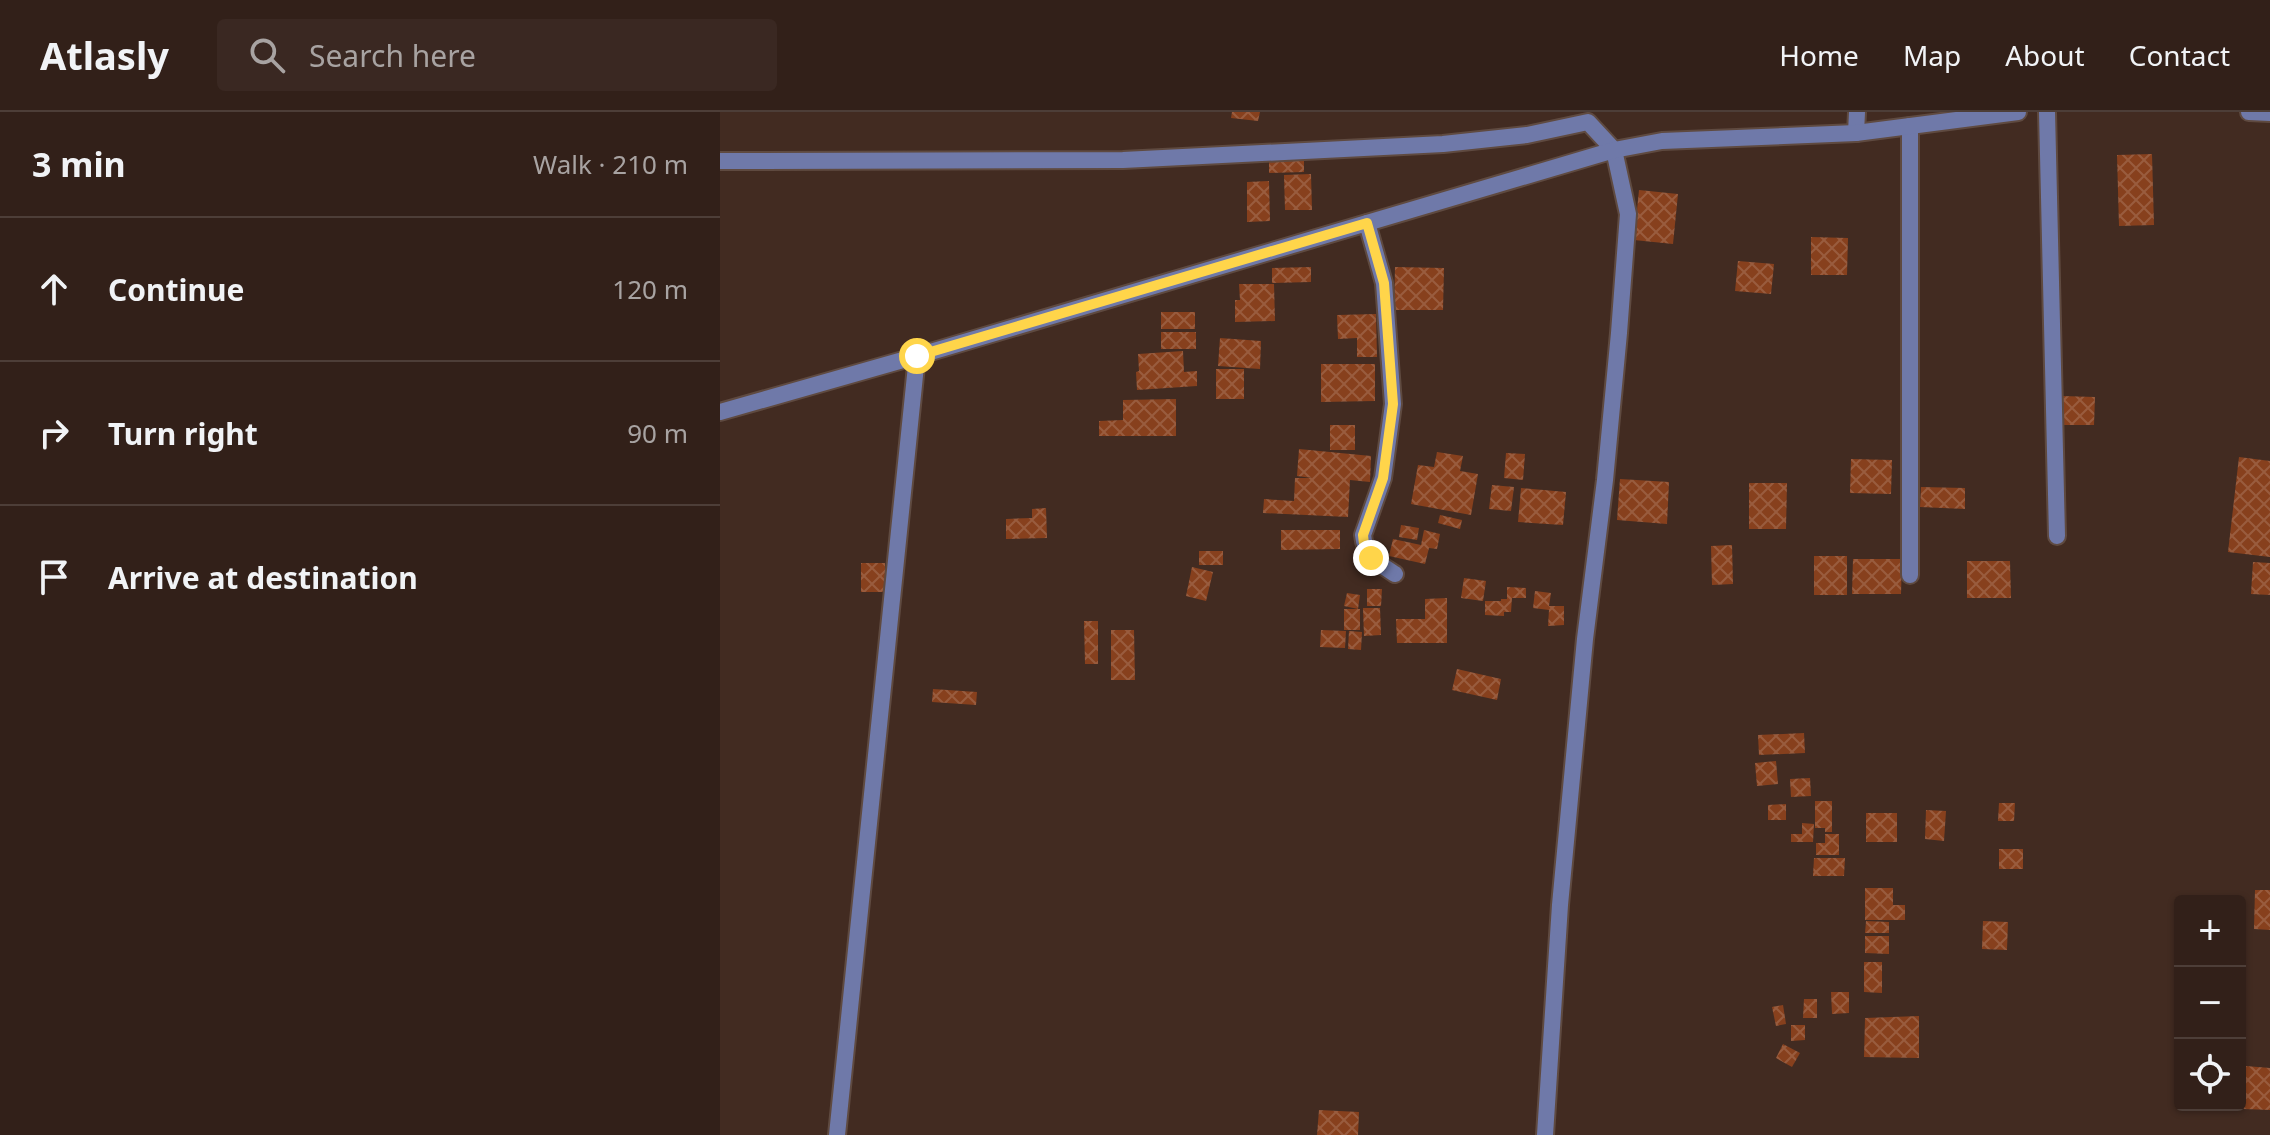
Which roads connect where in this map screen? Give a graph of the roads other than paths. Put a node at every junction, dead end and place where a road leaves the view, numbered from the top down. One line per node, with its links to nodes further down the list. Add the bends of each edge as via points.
1 (1857, 112): 8 (street)
2 (2018, 112): 7 (street)
3 (2047, 112): 14 (street)
4 (2249, 112): 5 (street)
5 (2270, 113)
6 (1588, 117): 9 (street); 10 (street, via 1527,135 1443,144 1123,160)
7 (1910, 126): 8 (street); 16 (street)
8 (1856, 133): 9 (street, via 1662,141)
9 (1614, 150): 11 (street); 18 (street, via 1627,229 1563,874)
10 (720, 161)
11 (1367, 223): 12 (street); 15 (street, via 1384,283 1393,404 1383,478 1363,535 1371,558)
12 (917, 356): 13 (street); 17 (street)
13 (720, 412)
14 (2057, 536)
15 (1395, 574)
16 (1910, 575)
17 (837, 1135)
18 (1545, 1135)

